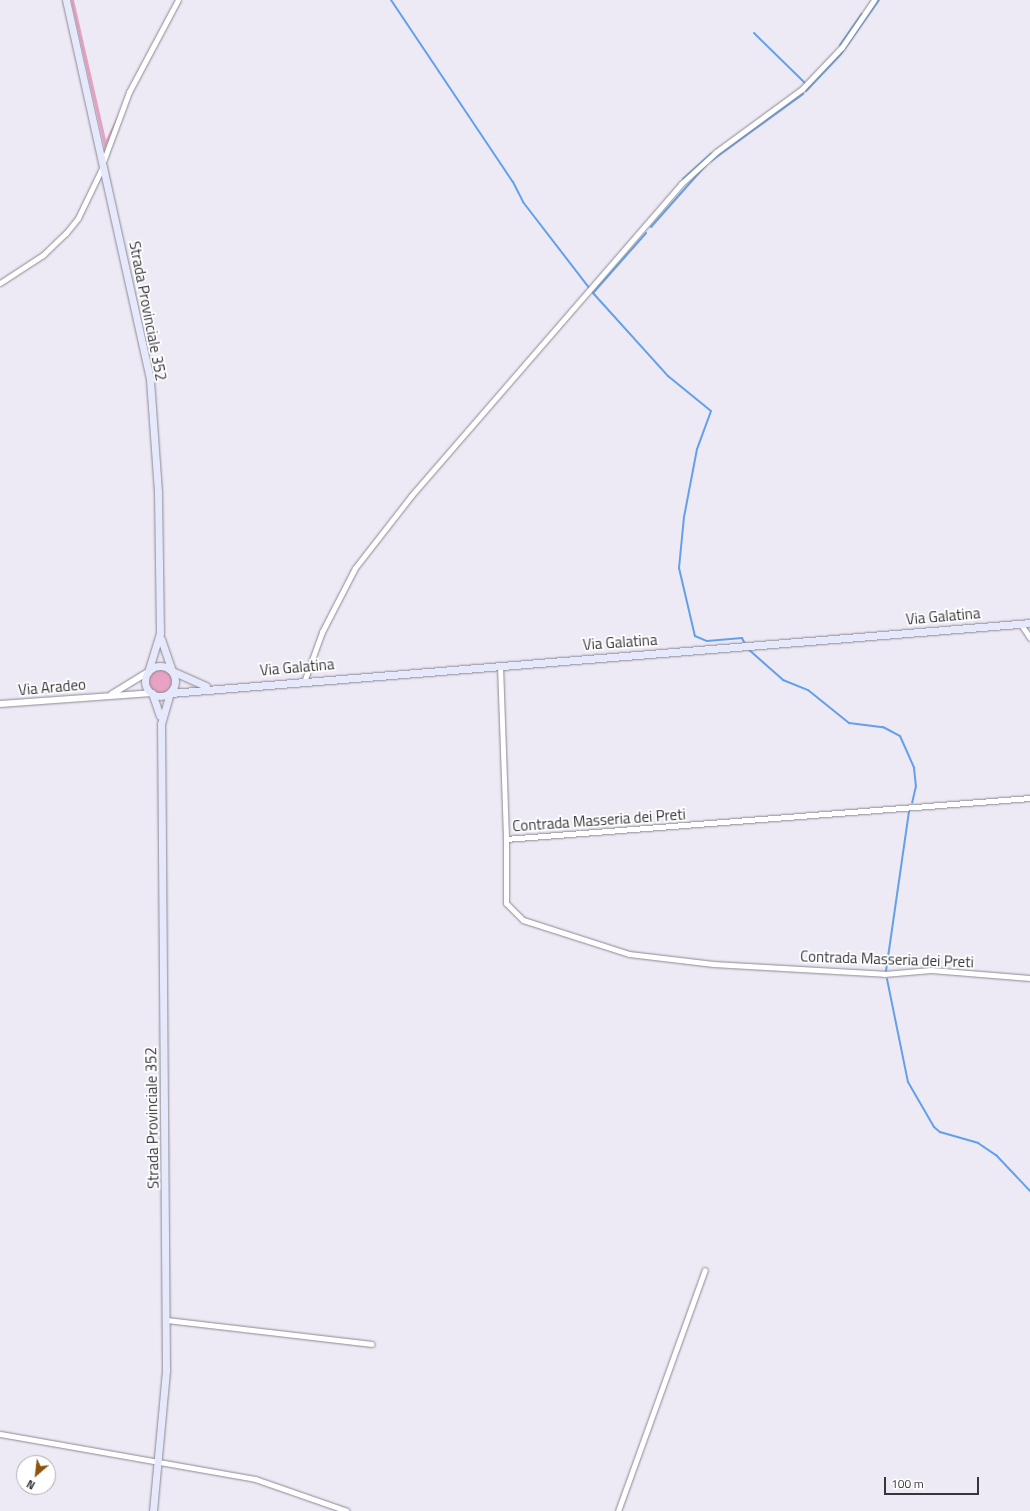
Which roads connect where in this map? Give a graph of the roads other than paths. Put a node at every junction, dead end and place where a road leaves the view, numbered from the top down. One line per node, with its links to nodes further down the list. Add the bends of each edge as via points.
1 (66, 0): 4 (main road, Strada Provinciale 352)
2 (178, 0): 4 (street, via 129,92)
3 (874, 0): 13 (street, via 829,62 768,118 695,170 411,496 355,568 322,632)
4 (103, 164): 5 (street, via 78,218 66,233 43,255); 8 (main road, Strada Provinciale 352, via 150,380 158,492)
5 (0, 283)
6 (1020, 623): 7 (main road, Via Galatina); 9 (street); 10 (main road, Via Galatina)
7 (1030, 623)
8 (160, 633): 11 (main road, Strada Provinciale 352); 12 (main road, Strada Provinciale 352)
9 (1030, 638)
10 (500, 664): 13 (main road, Via Galatina); 21 (street)
11 (172, 671): 12 (main road, via 160,666); 14 (main road, Via Galatina); 16 (main road, via 176,682)
12 (148, 672): 15 (main road, via 146,682); 17 (street, Via Aradeo, via 124,689)
13 (305, 679): 14 (main road, Via Galatina)
14 (211, 687): 16 (main road, Via Galatina)
15 (152, 693): 16 (main road); 17 (street, Via Aradeo); 19 (main road, Strada Provinciale 352)
16 (170, 693): 19 (main road, Strada Provinciale 352)
17 (107, 695): 18 (street, Via Aradeo)
18 (0, 704)
19 (161, 724): 24 (main road, Strada Provinciale 352)
20 (1030, 798): 21 (street, Contrada Masseria dei Preti)
21 (506, 839): 22 (street, Contrada Masseria dei Preti, via 506,903 523,920 629,954 713,964 884,974 931,970)
22 (1030, 978)
23 (705, 1270): 30 (street)
24 (166, 1320): 25 (street); 27 (main road, Strada Provinciale 352)
25 (372, 1344)
26 (0, 1434): 27 (street)
27 (159, 1462): 28 (main road, Strada Provinciale 352); 29 (street, via 255,1479)
28 (153, 1511)
29 (347, 1511)
30 (618, 1511)

